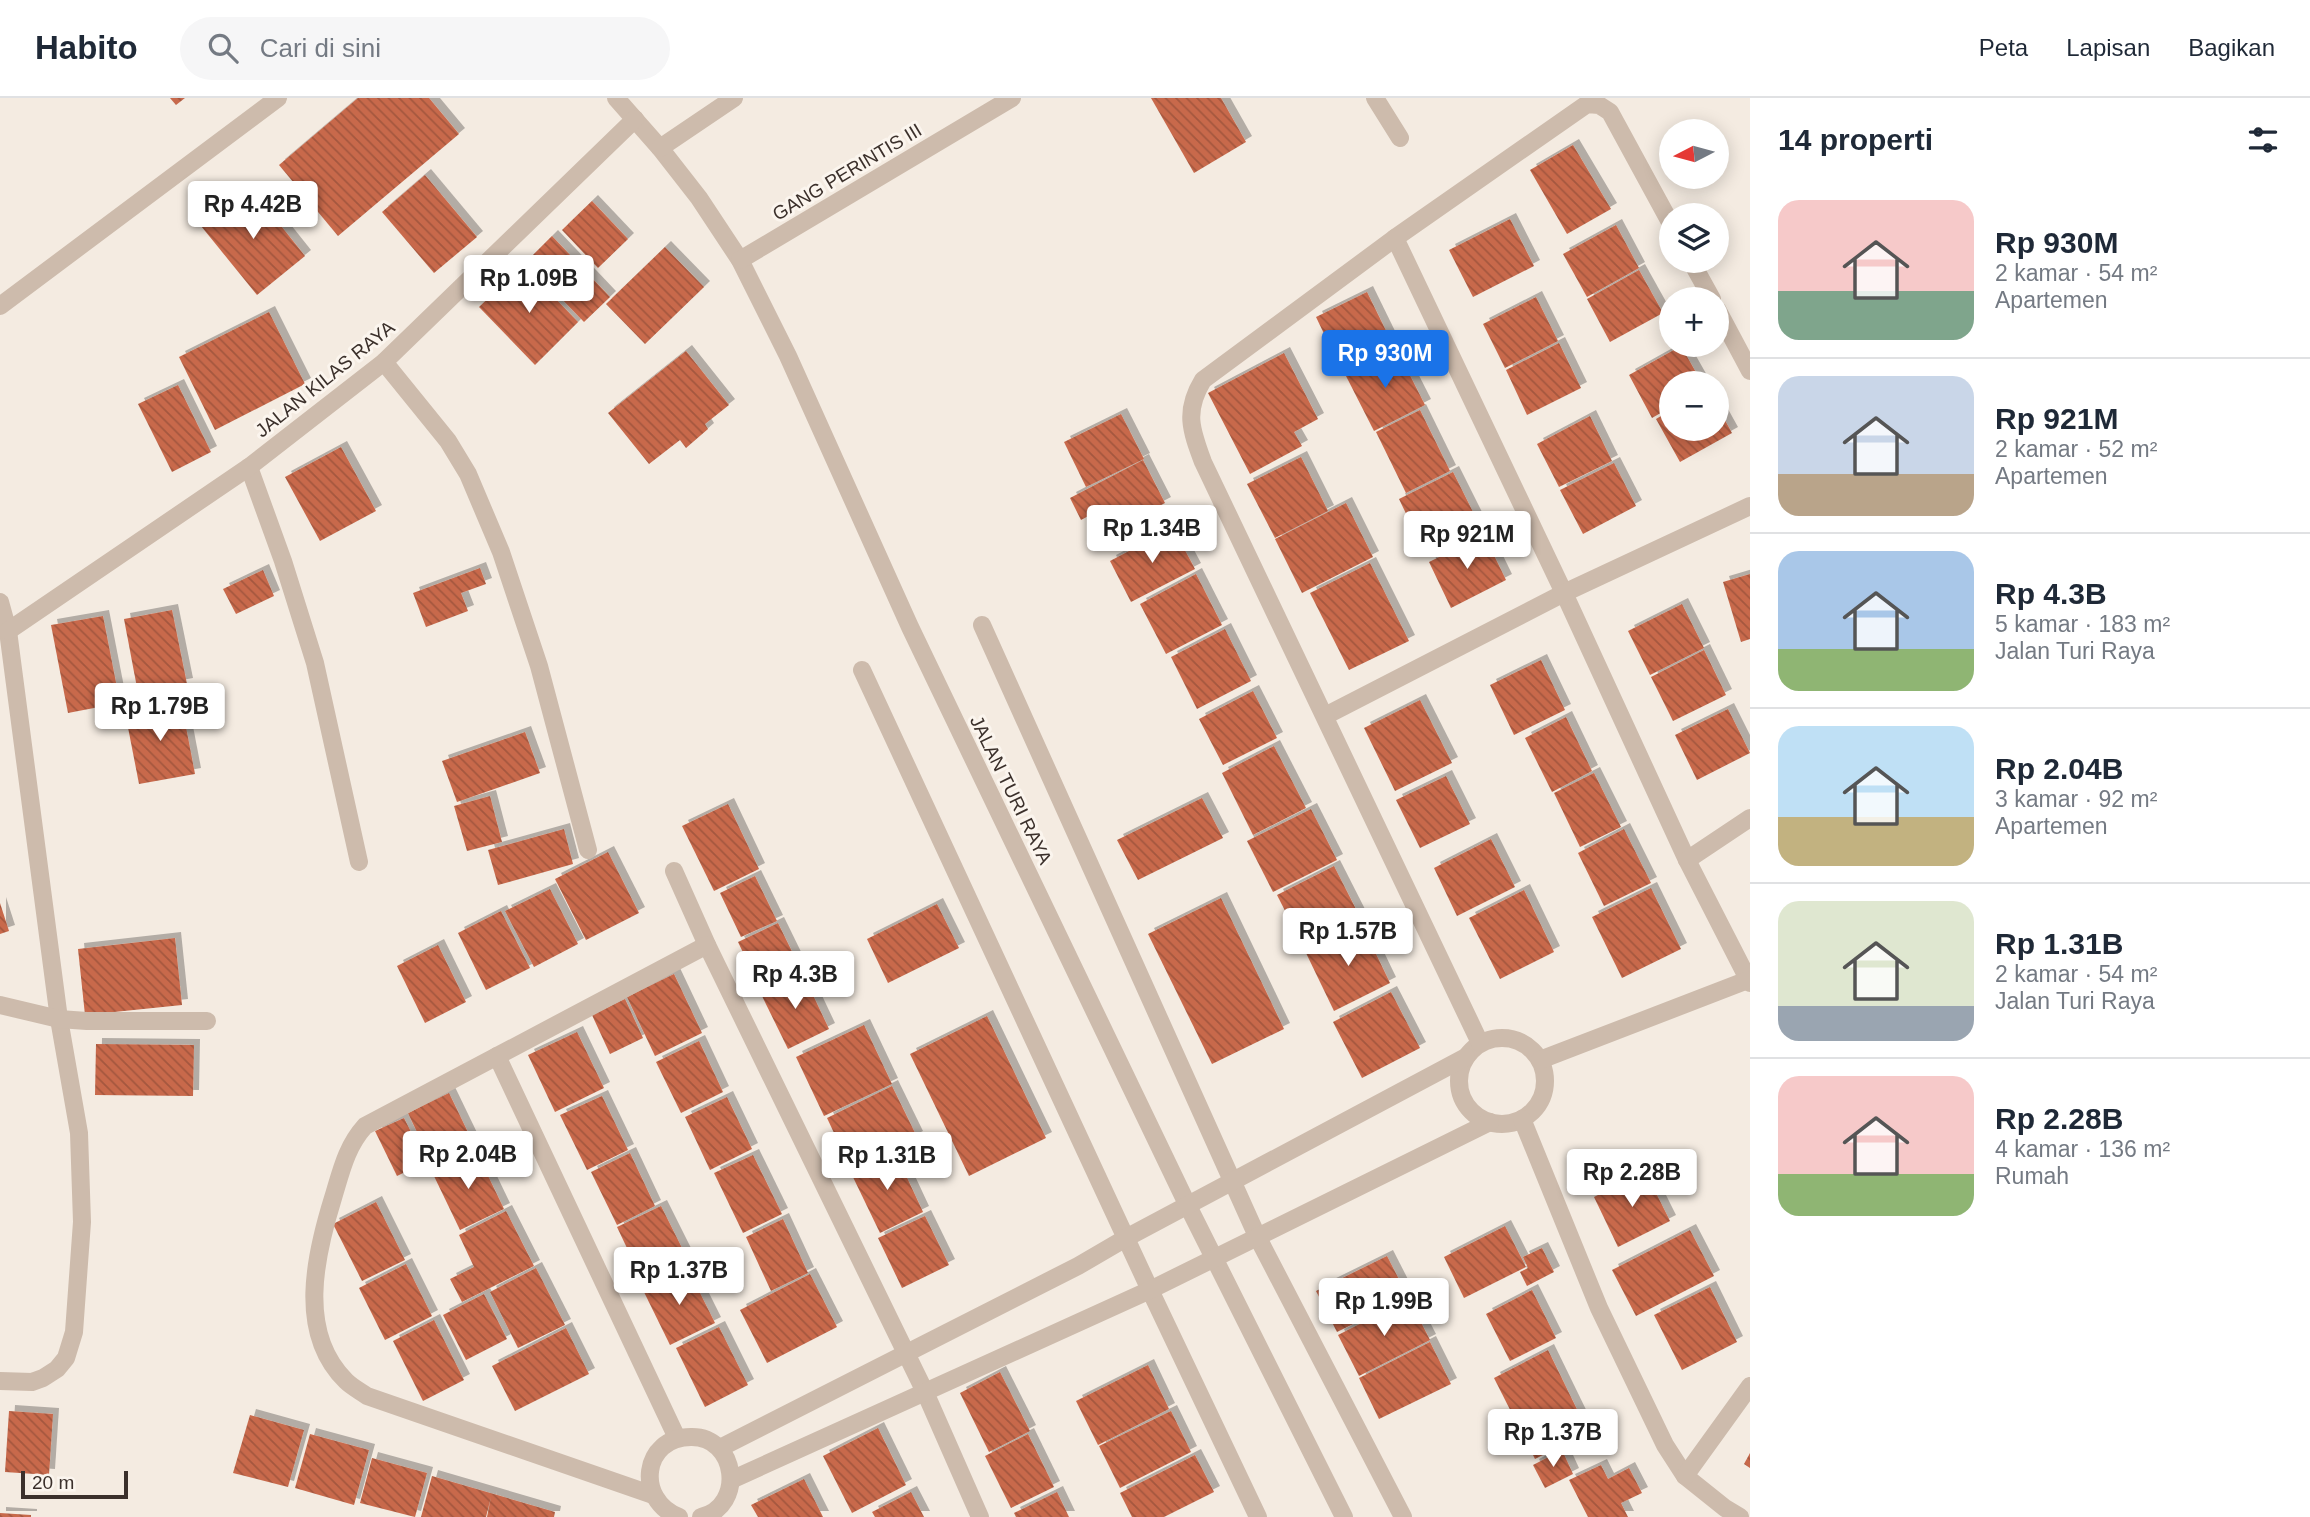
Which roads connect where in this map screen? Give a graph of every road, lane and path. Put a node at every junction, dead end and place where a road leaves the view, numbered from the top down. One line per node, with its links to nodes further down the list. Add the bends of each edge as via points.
1 (278, 98): 12 (street)
2 (616, 98): 6 (street, JALAN TURI RAYA)
3 (734, 98): 8 (street)
4 (1012, 98): 11 (street, GANG PERINTIS III)
5 (1375, 98): 7 (street)
6 (635, 119): 8 (street, JALAN TURI RAYA); 14 (street, JALAN KILAS RAYA)
7 (1401, 138)
8 (660, 148): 11 (street, JALAN TURI RAYA)
9 (1660, 203): 10 (street, via 1617,122 1605,107 1593,104 1579,108)
10 (1395, 238): 18 (street); 23 (street, via 1203,380 1191,409 1192,432 1202,462)
11 (740, 260): 41 (street, JALAN TURI RAYA)
12 (0, 306)
13 (1729, 332): 15 (street)
14 (384, 362): 16 (street, JALAN KILAS RAYA); 25 (street, via 448,441 468,474 501,552 539,666)
15 (1750, 371)
16 (249, 467): 21 (street, JALAN KILAS RAYA); 27 (street, via 316,663)
17 (1750, 506): 18 (street)
18 (1564, 593): 23 (street); 26 (street)
19 (0, 602): 21 (street)
20 (982, 625): 40 (street)
21 (8, 631): 32 (street)
22 (862, 670): 43 (street)
23 (1325, 716): 34 (street)
24 (1750, 818): 26 (street)
25 (588, 850)
26 (1687, 860): 30 (street)
27 (359, 862)
28 (674, 871): 29 (street)
29 (707, 945): 35 (street); 46 (street)
30 (1749, 982): 37 (street)
31 (0, 1006): 32 (street)
32 (59, 1019): 33 (street); 47 (street, via 79,1133 82,1222 74,1332 66,1358 57,1369 32,1381)
33 (207, 1021)
34 (1480, 1044): 36 (street); 37 (street, via 1502,1037 1513,1039 1524,1043)
35 (497, 1056): 50 (street); 54 (street, via 384,1114 354,1138 317,1262 313,1305 320,1338 346,1382 367,1396)
36 (1466, 1057): 39 (street, via 1459,1087 1475,1115); 40 (street)
37 (1540, 1060): 38 (street, via 1544,1073 1540,1100)
38 (1522, 1119): 39 (street); 52 (street, via 1599,1308 1664,1446)
39 (1490, 1122): 42 (street)
40 (1232, 1182): 41 (street); 42 (street)
41 (1188, 1206): 43 (street); 44 (street, JALAN TURI RAYA)
42 (1257, 1236): 44 (street); 60 (street)
43 (1126, 1238): 45 (street); 46 (street)
44 (1214, 1257): 45 (street); 59 (street, JALAN TURI RAYA)
45 (1150, 1290): 49 (street); 58 (street)
46 (905, 1353): 49 (street); 51 (street)
47 (0, 1381)
48 (1750, 1386): 52 (street)
49 (925, 1392): 53 (street); 57 (street)
50 (677, 1438): 51 (street, via 699,1437); 54 (street, via 656,1455 650,1467)
51 (720, 1448): 53 (street, via 731,1469)
52 (1685, 1476): 61 (street)
53 (731, 1480): 55 (street, via 720,1506)
54 (653, 1494): 56 (street, via 660,1506)
55 (706, 1516)
56 (679, 1517)
57 (981, 1517)
58 (1258, 1517)
59 (1344, 1517)
60 (1403, 1517)
61 (1741, 1517)

